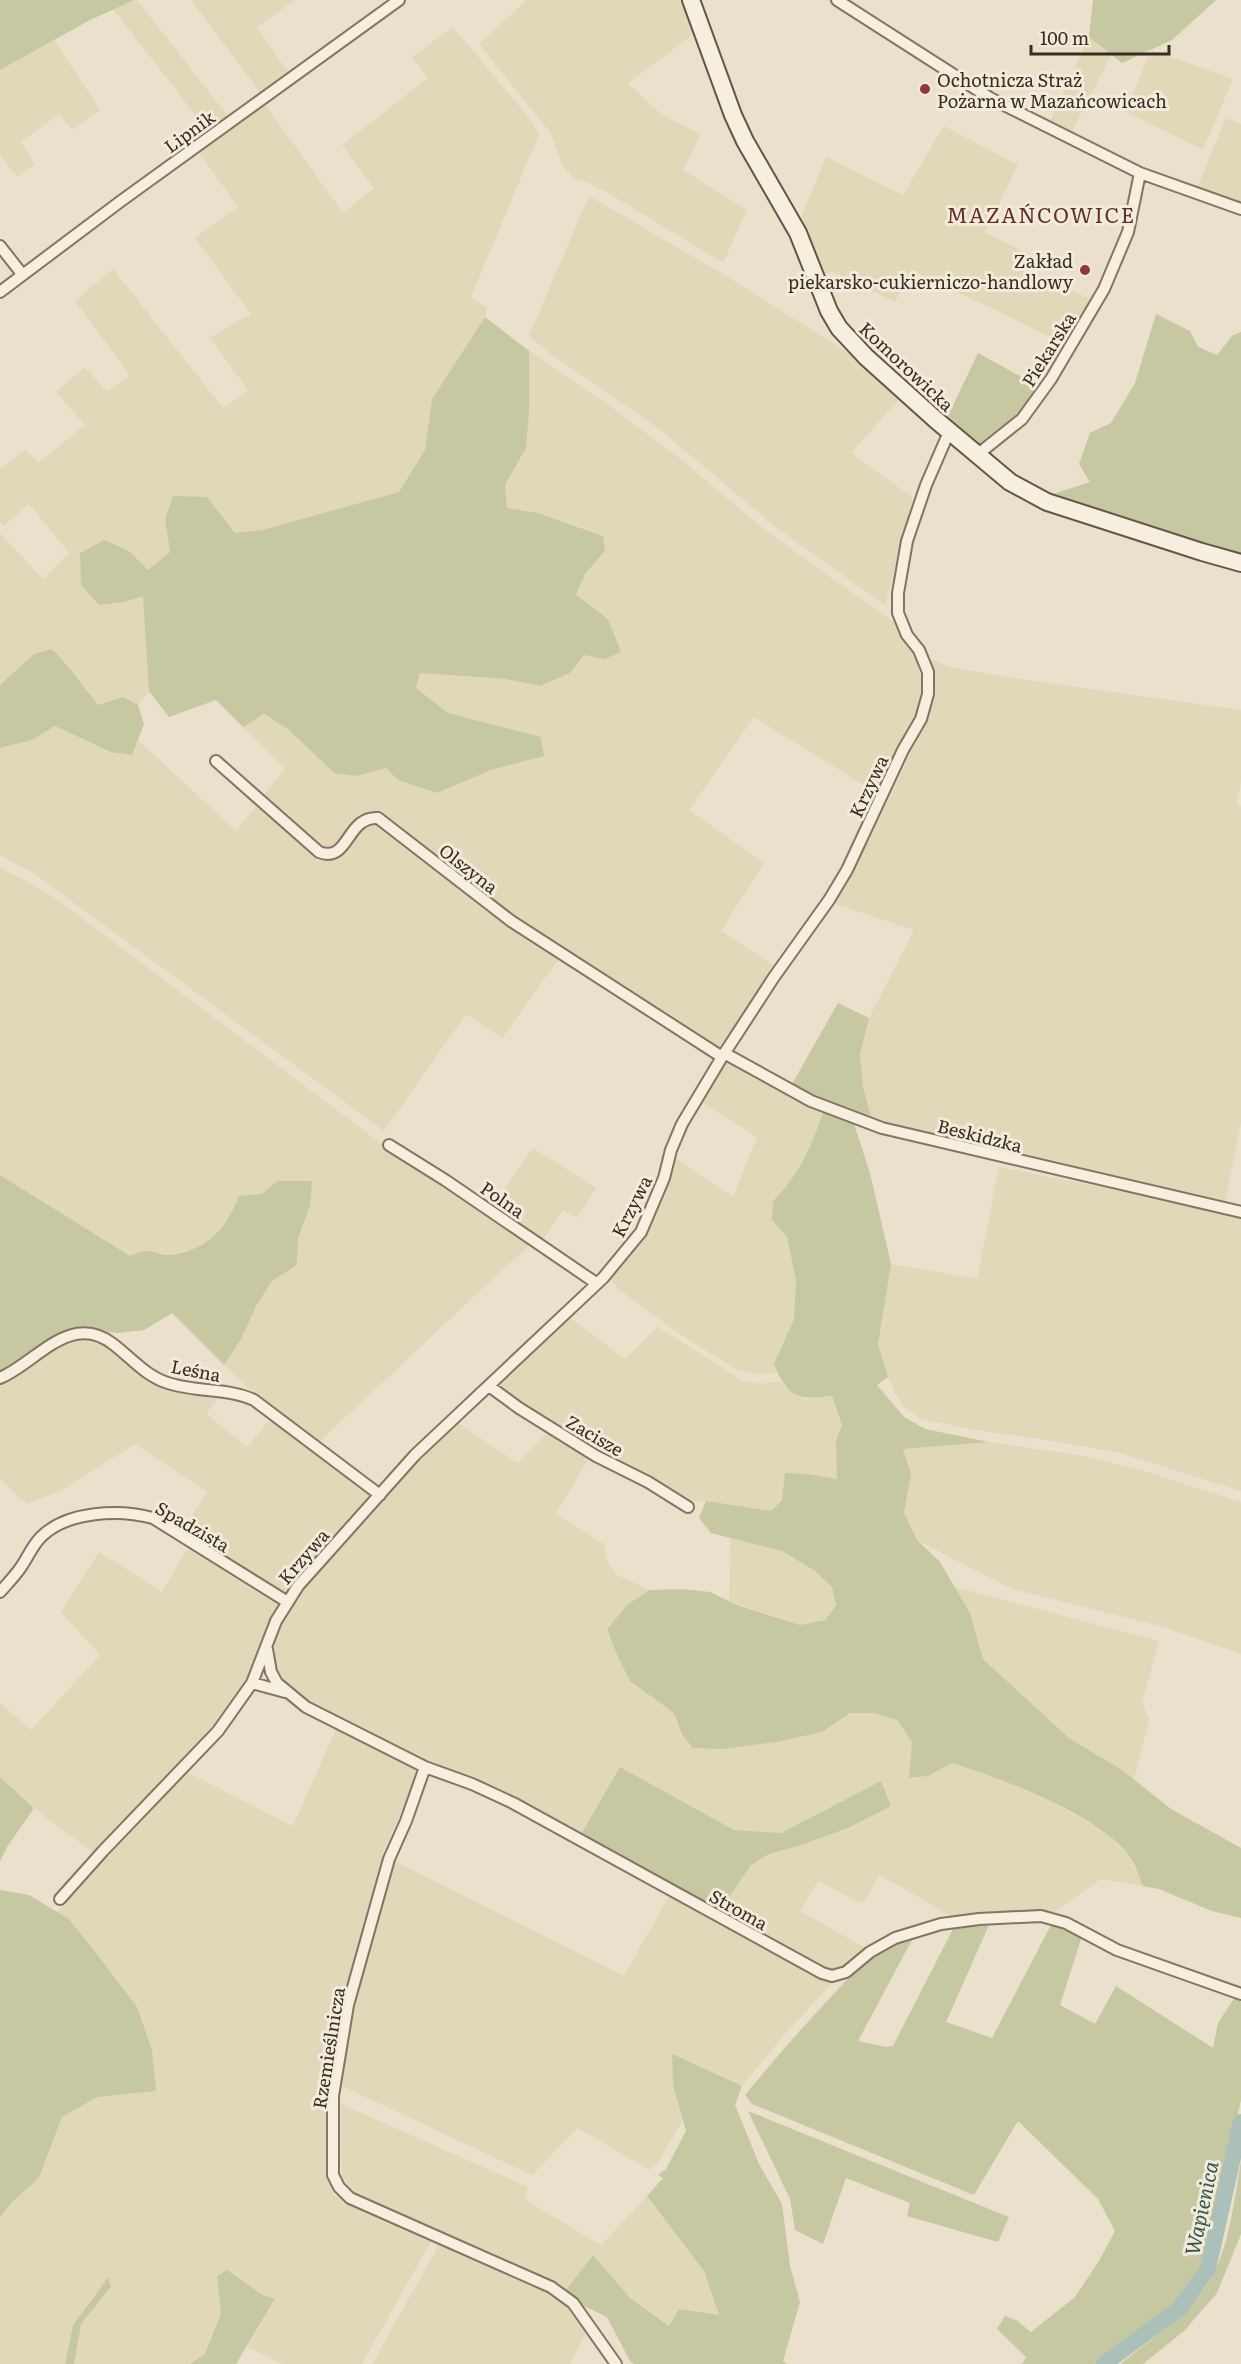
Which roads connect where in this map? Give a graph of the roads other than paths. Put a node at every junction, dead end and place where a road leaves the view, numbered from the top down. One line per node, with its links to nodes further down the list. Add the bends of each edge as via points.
1 (399, 0): 8 (street, Lipnik)
2 (691, 0): 10 (street, Komorowicka, via 733,115 798,233 839,328)
3 (837, 0): 4 (street)
4 (856, 5): 5 (street, via 990,98)
5 (1140, 172): 6 (street); 11 (street, Piekarska, via 1128,232 1099,298 1022,419)
6 (1241, 209)
7 (0, 246): 8 (street)
8 (22, 274): 9 (street, Lipnik)
9 (0, 292)
10 (949, 432): 11 (street, Komorowicka); 14 (street, Krzywa, via 907,541 897,593 898,613 927,672 928,694 921,719 847,870)
11 (977, 455): 12 (street, Komorowicka, via 1010,482 1047,502)
12 (1241, 562)
13 (216, 761): 14 (street, Olszyna, via 326,855 340,849 360,822 378,818 511,921)
14 (723, 1055): 16 (street, Beskidzka, via 811,1101 882,1128); 17 (street, Krzywa, via 682,1124 641,1232)
15 (389, 1145): 17 (street, Polna)
16 (1241, 1212)
17 (596, 1283): 19 (street, Krzywa)
18 (0, 1378): 20 (street, Leśna, via 72,1335 100,1336 165,1382 242,1394 254,1400)
19 (489, 1386): 20 (street, Krzywa, via 415,1455); 21 (street, Zacisze, via 596,1456)
20 (380, 1495): 23 (street, Krzywa)
21 (688, 1507)
22 (0, 1592): 23 (street, Spadzista, via 40,1538 57,1524 75,1517 133,1513 153,1518)
23 (286, 1601): 24 (street, Krzywa)
24 (267, 1648): 25 (street, Krzywa); 26 (street, Stroma, via 272,1672)
25 (252, 1683): 26 (street); 28 (street, Krzywa, via 218,1731)
26 (285, 1692): 27 (street, Stroma, via 306,1707)
27 (425, 1767): 29 (street, Stroma, via 513,1803 832,1976 846,1972 895,1938 941,1924 1041,1916 1066,1923 1117,1950); 30 (street, Rzemieślnicza, via 389,1859 348,2005 333,2096 333,2175 350,2198 551,2287 573,2303)
28 (60, 1899)
29 (1241, 1994)
30 (616, 2364)

